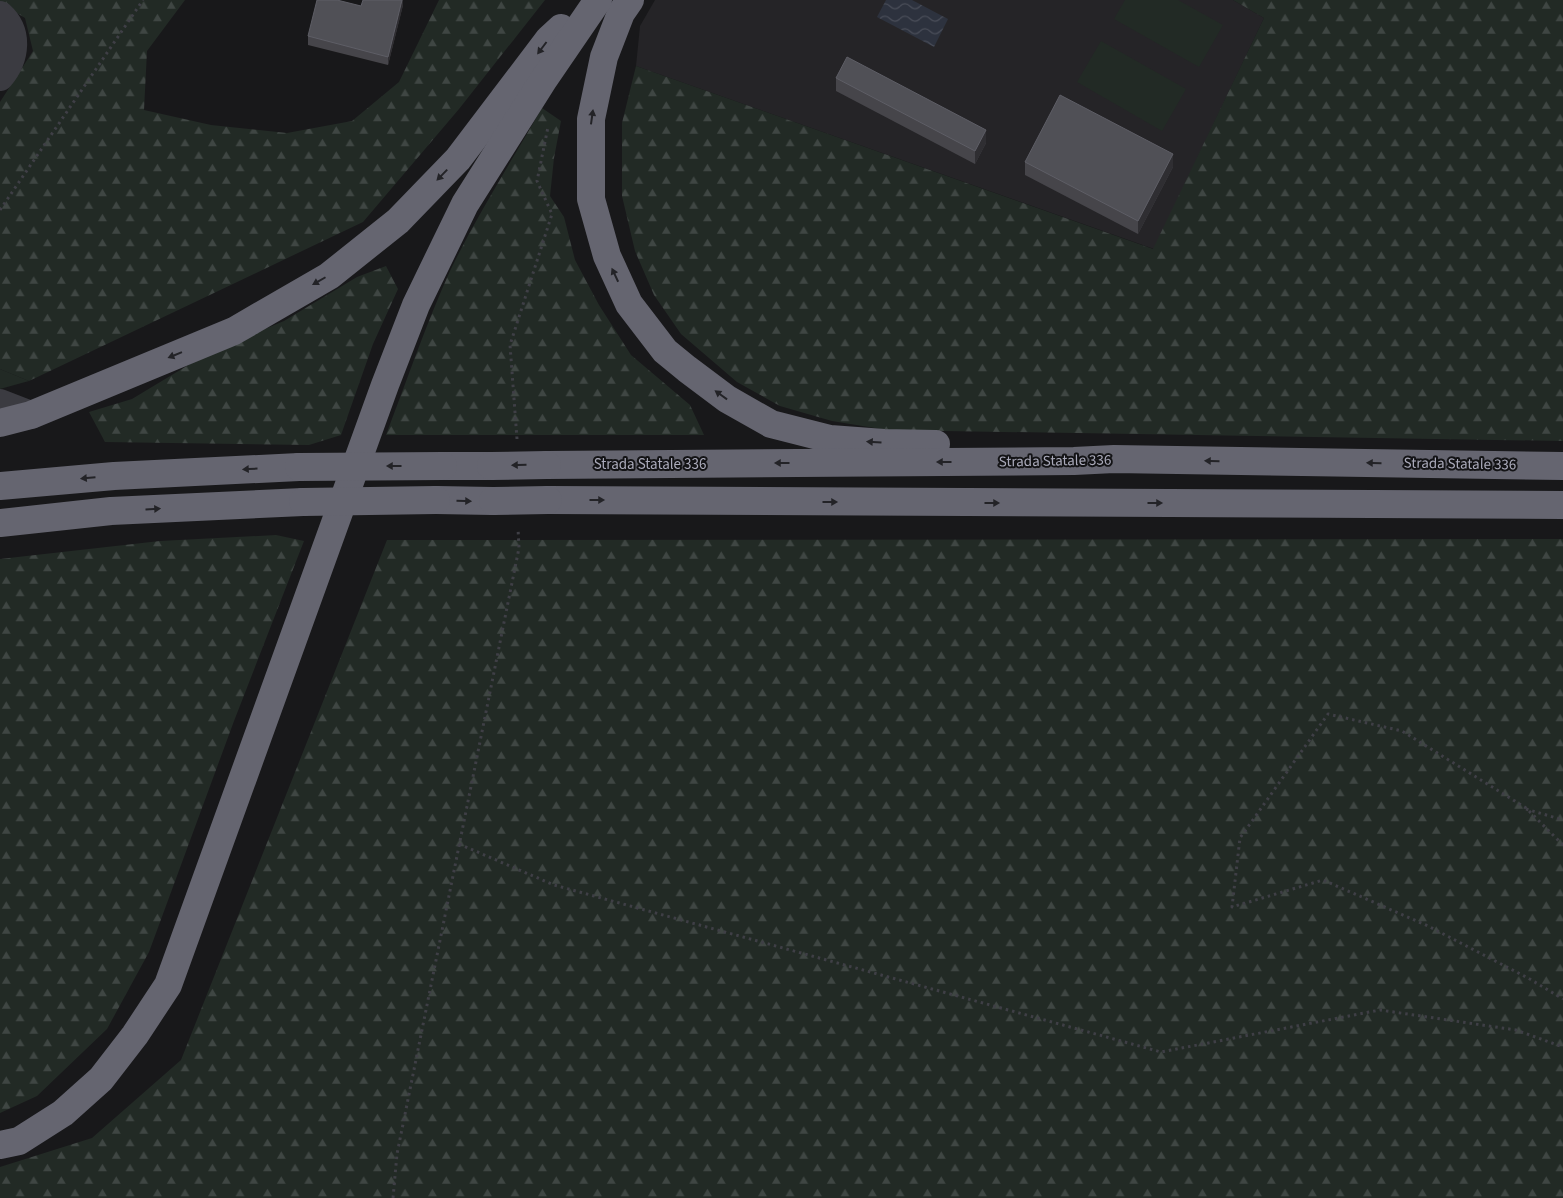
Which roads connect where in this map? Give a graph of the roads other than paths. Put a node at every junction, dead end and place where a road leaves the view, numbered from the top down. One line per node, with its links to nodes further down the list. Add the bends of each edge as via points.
1 (588, 0): 7 (highway, one-way to 7, via 549,39 458,159 398,221 329,276 234,331)
2 (598, 0): 16 (highway, via 465,204 416,305 168,985 101,1078 63,1113 19,1141)
3 (630, 0): 9 (highway, one-way to 3, via 1013,446 830,439 771,424 727,399 665,351 629,304 607,256 591,199 591,119 604,56 621,13)
4 (0, 15): 5 (lane, via 8,22 14,38 12,57)
5 (0, 77)
6 (0, 402): 7 (lane)
7 (31, 414): 8 (highway)
8 (0, 423)
9 (1114, 459): 10 (highway, Strada Statale 336, one-way to 9); 11 (highway, Strada Statale 336, one-way to 11, bridge, via 299,467 114,476)
10 (1563, 466)
11 (0, 486)
12 (1563, 505): 13 (highway, one-way to 12, bridge, via 436,500)
13 (111, 510): 14 (highway); 15 (highway)
14 (0, 523)
15 (0, 532)
16 (0, 1145)

